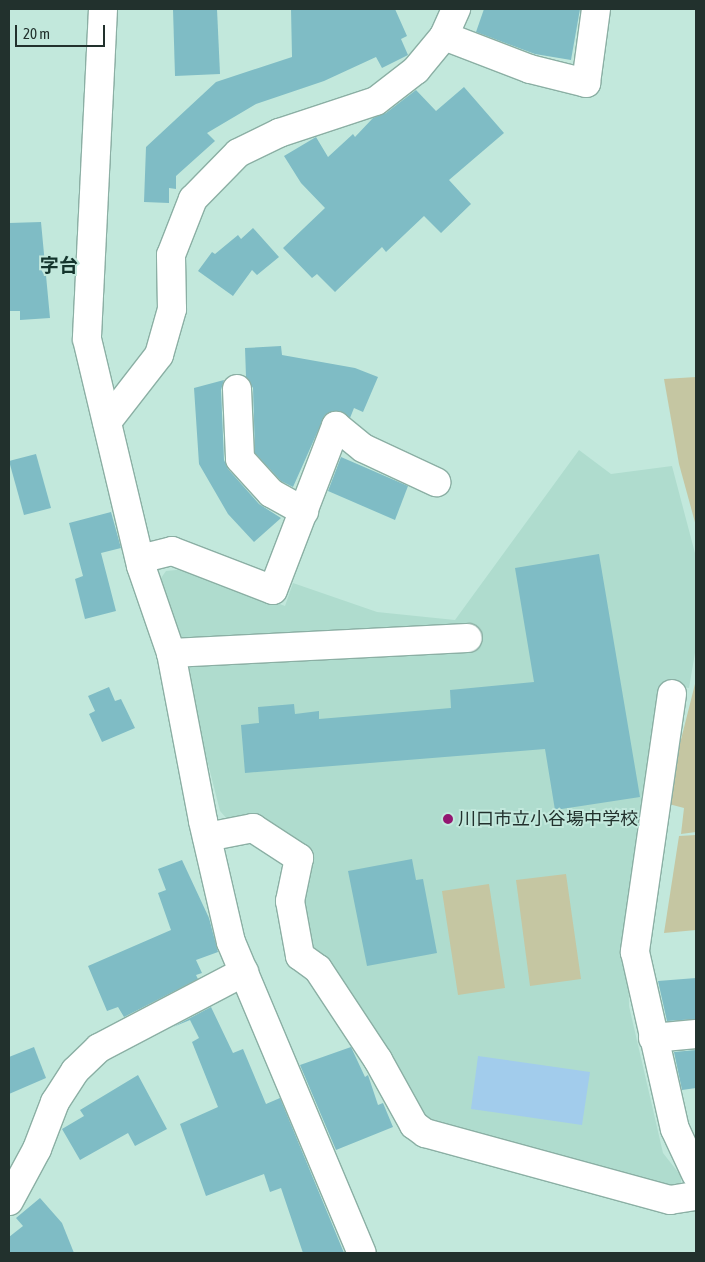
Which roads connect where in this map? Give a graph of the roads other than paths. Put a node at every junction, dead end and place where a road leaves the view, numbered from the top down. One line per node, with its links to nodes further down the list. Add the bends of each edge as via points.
1 (103, 9): 6 (street, via 87,339)
2 (456, 9): 4 (street)
3 (596, 9): 4 (street, via 586,83 530,69)
4 (444, 36): 6 (street, via 416,70 376,101 279,133 238,153 193,199 171,254 172,310 159,356)
5 (237, 390): 8 (street, via 240,459 271,493)
6 (106, 422): 9 (street)
7 (436, 482): 8 (street, via 363,448 336,426)
8 (304, 511): 9 (street, via 273,590 172,551)
9 (140, 559): 11 (street)
10 (468, 638): 11 (street)
11 (171, 652): 13 (street)
12 (672, 694): 16 (street, via 635,952)
13 (207, 838): 14 (street, via 230,942); 18 (street, via 253,828 299,858 290,901 300,956 318,969 378,1060 414,1125 425,1134 670,1200)
14 (244, 972): 19 (street, via 99,1048 75,1071 55,1102 28,1167); 20 (street)
15 (696, 1034): 16 (street)
16 (653, 1038): 17 (street, via 675,1129)
17 (693, 1159)
18 (696, 1196)
19 (9, 1201)
20 (362, 1253)

